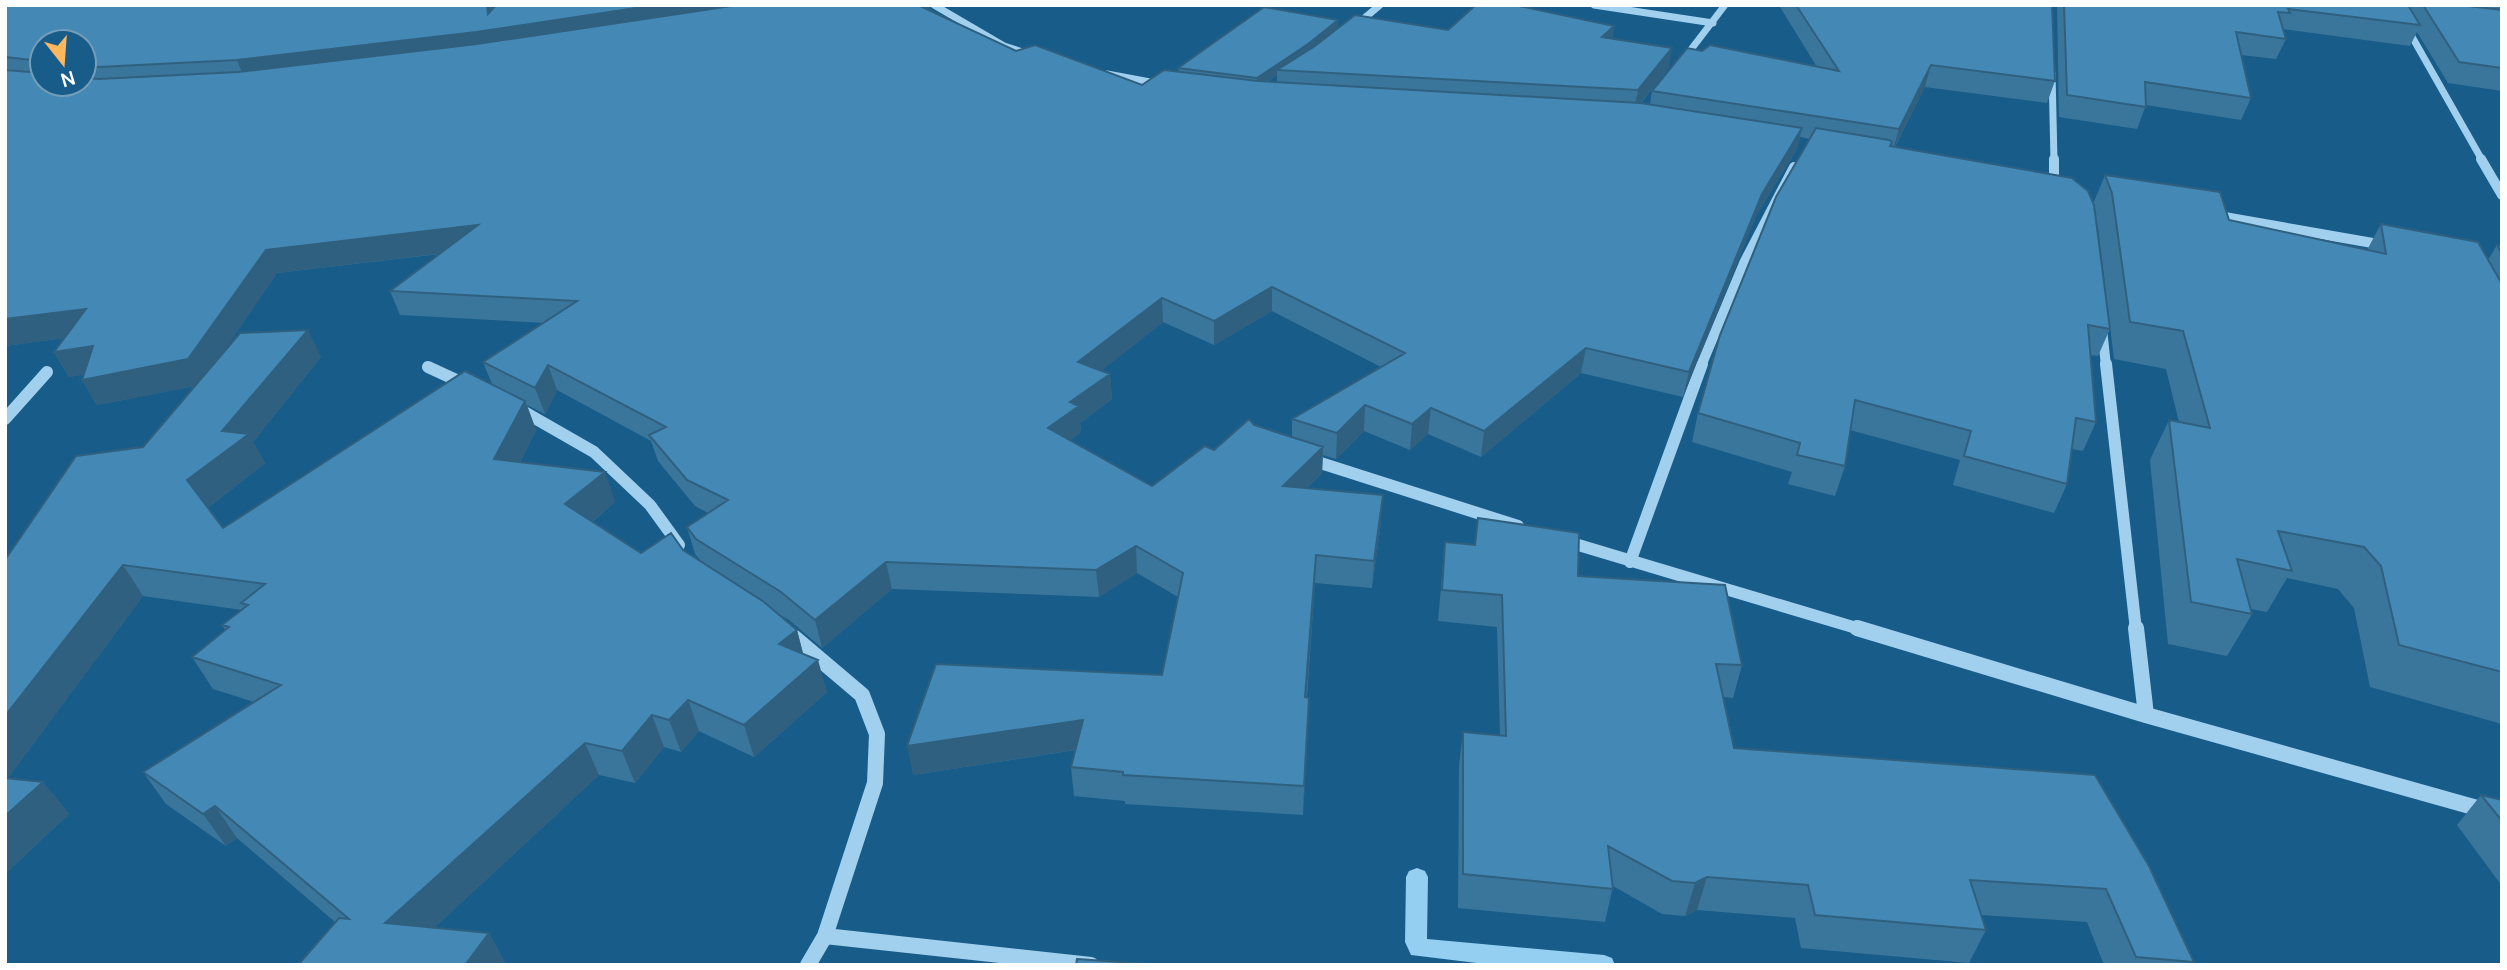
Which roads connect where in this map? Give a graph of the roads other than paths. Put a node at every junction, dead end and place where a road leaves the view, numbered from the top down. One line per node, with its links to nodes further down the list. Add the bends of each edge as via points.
1 (934, 5): 10 (street, via 1004,47)
2 (1380, 5): 9 (street)
3 (1594, 5): 8 (street)
4 (1725, 5): 8 (street)
5 (2396, 9): 6 (street); 7 (street); 19 (street)
6 (2385, 11)
7 (2410, 14)
8 (1713, 23): 12 (street)
9 (1351, 29)
10 (1042, 58)
11 (2052, 61): 17 (street)
12 (1679, 65)
13 (1093, 71): 14 (street)
14 (1166, 85)
15 (1800, 156): 30 (street, via 1763,219 1731,294)
16 (2040, 184): 17 (street)
17 (2054, 186): 18 (street)
18 (2066, 192)
19 (2502, 195)
20 (2202, 212): 21 (street)
21 (2389, 246)
22 (2101, 322): 32 (street)
23 (428, 367): 25 (street)
24 (47, 372): 27 (street)
25 (484, 393)
26 (507, 403): 29 (street, via 593,452 650,505)
27 (5, 419)
28 (1297, 456): 30 (street)
29 (690, 561)
30 (1630, 562): 32 (street)
31 (783, 629): 34 (street, via 862,695 877,734 875,783)
32 (2146, 715): 33 (street)
33 (2502, 815)
34 (825, 936): 35 (street); 36 (street)
35 (808, 965)
36 (1091, 965)

